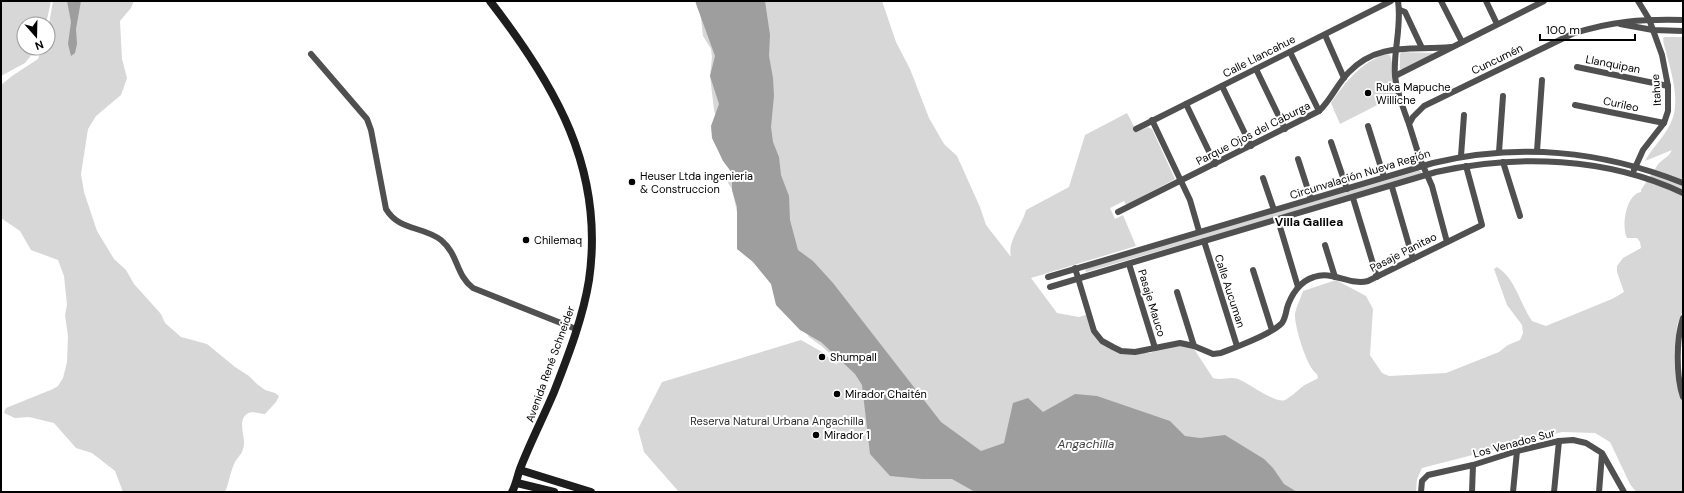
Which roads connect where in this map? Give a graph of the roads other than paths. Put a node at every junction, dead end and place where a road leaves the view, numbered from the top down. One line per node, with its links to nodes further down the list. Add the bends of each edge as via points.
1 (490, 1): 84 (street, Avenida René Schneider, via 519,38 558,104 583,165 589,198 592,248 588,286)
2 (1391, 1): 17 (street, Calle Llancahue)
3 (1398, 1): 10 (street)
4 (1442, 1): 18 (street)
5 (1486, 1): 13 (street)
6 (1528, 1): 9 (street)
7 (1544, 1): 9 (street)
8 (1638, 1): 11 (street, Itahue)
9 (1531, 7): 13 (street)
10 (1400, 10): 20 (street); 21 (street, via 1405,12)
11 (1649, 19): 12 (street, Cuncumén); 14 (street, Cuncumén); 15 (street, Itahue)
12 (1683, 20)
13 (1497, 24): 18 (street)
14 (1618, 24): 15 (street, Cuncumén); 38 (street, Cuncumén, via 1596,26 1572,34 1424,106)
15 (1653, 30): 16 (street, Cuncumén); 30 (street, Itahue, via 1662,55)
16 (1683, 31)
17 (1325, 35): 22 (street, Calle Llancahue); 27 (street)
18 (1462, 42): 19 (street)
19 (1451, 47): 21 (street, Parque Ojos del Caburga); 26 (street)
20 (1397, 48): 21 (street, Parque Ojos del Caburga); 26 (street); 27 (street, Parque Ojos del Caburga, via 1374,55 1358,64)
21 (1422, 48)
22 (1290, 52): 25 (street, Calle Llancahue); 34 (street)
23 (311, 54): 84 (street, via 367,120 386,209 390,216 398,223 435,237 445,244 456,260 461,276 473,288)
24 (1577, 68): 30 (street, Llanquipan)
25 (1256, 69): 29 (street, Calle Llancahue); 41 (street)
26 (1395, 76): 38 (street, via 1399,97)
27 (1344, 78): 34 (street, Parque Ojos del Caburga)
28 (1542, 80): 44 (street)
29 (1222, 86): 32 (street, Calle Llancahue); 43 (street)
30 (1668, 86): 37 (street, Itahue, via 1668,111)
31 (1503, 96): 45 (street)
32 (1186, 104): 36 (street, Calle Llancahue); 49 (street)
33 (1575, 105): 37 (street, Curileo)
34 (1319, 111): 41 (street, Parque Ojos del Caburga)
35 (1464, 115): 46 (street)
36 (1152, 120): 40 (street, Calle Llancahue); 57 (street)
37 (1664, 123): 52 (street, Itahue, via 1643,150)
38 (1410, 124): 50 (street)
39 (1368, 126): 55 (street)
40 (1136, 129)
41 (1285, 129): 43 (street, Parque Ojos del Caburga)
42 (1331, 142): 60 (street)
43 (1251, 146): 49 (street, Parque Ojos del Caburga)
44 (1537, 151): 45 (street, Circunvalación Nueva Región); 52 (street, Circunvalación Nueva Región, via 1574,154)
45 (1499, 152): 46 (street, Circunvalación Nueva Región)
46 (1461, 156): 50 (street, Circunvalación Nueva Región)
47 (1298, 159): 63 (street)
48 (1503, 162): 51 (street, Circunvalación Nueva Región); 53 (street, Circunvalación Nueva Región, via 1579,164); 66 (street)
49 (1215, 164): 57 (street, Parque Ojos del Caburga)
50 (1423, 166): 54 (street); 55 (street, Circunvalación Nueva Región)
51 (1466, 166): 54 (street, Circunvalación Nueva Región); 70 (street, Pasaje Panitao, via 1482,225)
52 (1635, 166): 53 (street, Itahue); 58 (street, Circunvalación Nueva Región)
53 (1633, 174): 61 (street, Circunvalación Nueva Región)
54 (1426, 176): 59 (street, Circunvalación Nueva Región); 70 (street, via 1432,186)
55 (1384, 177): 60 (street, Circunvalación Nueva Región)
56 (1263, 178): 64 (street)
57 (1181, 181): 65 (street, Parque Ojos del Caburga); 68 (street, via 1190,200)
58 (1683, 183)
59 (1392, 187): 62 (street, Circunvalación Nueva Región); 72 (street)
60 (1347, 189): 63 (street, Circunvalación Nueva Región)
61 (1683, 193)
62 (1353, 198): 67 (street, Circunvalación Nueva Región); 78 (street)
63 (1311, 199): 64 (street, Circunvalación Nueva Región)
64 (1274, 210): 68 (street, Circunvalación Nueva Región)
65 (1118, 212)
66 (1520, 216)
67 (1278, 220): 69 (street, Circunvalación Nueva Región); 81 (street)
68 (1199, 231): 74 (street, Circunvalación Nueva Región)
69 (1204, 241): 73 (street, Circunvalación Nueva Región); 87 (street, Calle Aucuman)
70 (1447, 242): 72 (street, Pasaje Panitao)
71 (1325, 245): 77 (street)
72 (1413, 258): 78 (street, Pasaje Panitao)
73 (1129, 264): 79 (street, Circunvalación Nueva Región); 88 (street, Pasaje Mauco)
74 (1075, 268): 76 (street, Circunvalación Nueva Región); 79 (street, Pasaje Panitao)
75 (1253, 270): 85 (street)
76 (1048, 277)
77 (1335, 277): 78 (street, Pasaje Panitao, via 1362,282); 81 (street, Pasaje Panitao, via 1315,276)
78 (1377, 277)
79 (1078, 279): 80 (street, Circunvalación Nueva Región); 88 (street, Pasaje Panitao, via 1094,331 1102,341 1121,351 1135,352)
80 (1050, 287)
81 (1298, 287): 85 (street, Pasaje Panitao, via 1289,300 1282,322)
82 (1177, 292): 86 (street)
83 (1683, 318): 89 (street, via 1677,373)
84 (576, 329): 94 (street, Avenida René Schneider, via 548,407)
85 (1272, 330): 87 (street, Pasaje Panitao)
86 (1194, 346): 87 (street, Pasaje Panitao, via 1213,354); 88 (street, Pasaje Panitao, via 1180,343)
87 (1237, 346)
88 (1155, 348)
89 (1683, 397)
90 (1559, 441): 91 (street, Los Venados Sur); 92 (street, Los Venados Sur, via 1580,441); 102 (street)
91 (1516, 452): 93 (street, Los Venados Sur); 101 (street)
92 (1602, 453): 103 (street); 104 (street)
93 (1473, 465): 99 (street, Los Venados Sur, via 1426,476 1422,481); 100 (street)
94 (520, 470): 95 (street, Avenida René Schneider); 98 (street)
95 (517, 483): 96 (street, Avenida René Schneider); 97 (street)
96 (512, 492)
97 (554, 492)
98 (591, 492)
99 (1421, 492)
100 (1472, 492)
101 (1513, 492)
102 (1554, 492)
103 (1599, 492)
104 (1624, 492)

